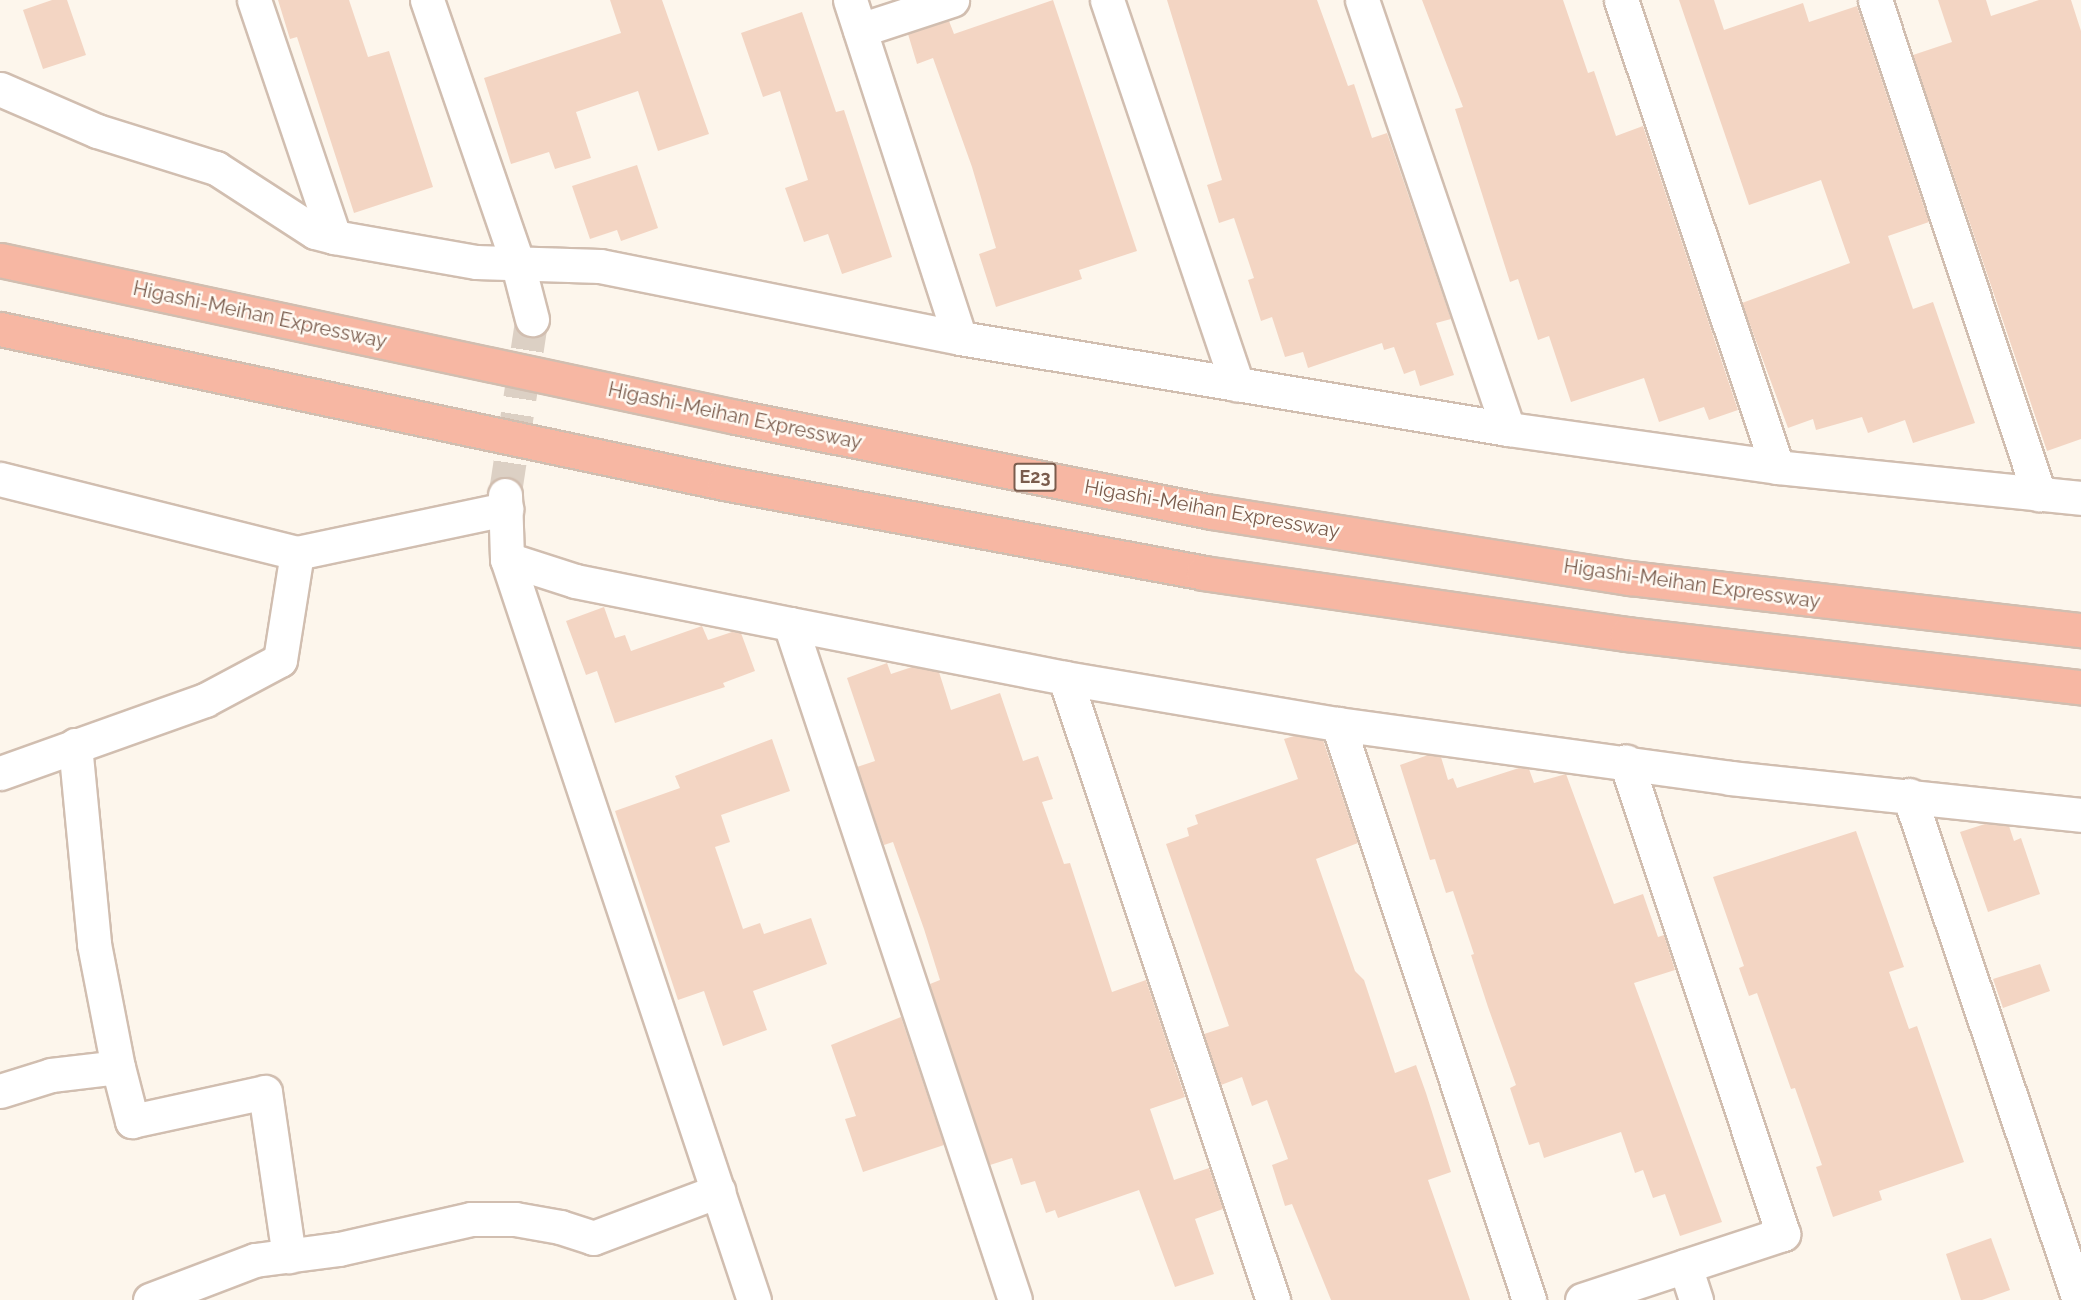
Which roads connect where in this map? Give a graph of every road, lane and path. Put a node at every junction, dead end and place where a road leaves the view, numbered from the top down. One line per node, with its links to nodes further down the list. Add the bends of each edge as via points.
1 (254, 0): 10 (street)
2 (427, 0): 12 (street)
3 (952, 0): 8 (street)
4 (1107, 0): 16 (street)
5 (1362, 0): 17 (street)
6 (1621, 0): 18 (street)
7 (1875, 0): 20 (street)
8 (855, 15): 15 (street)
9 (0, 89): 10 (street, via 98,131 216,168 315,232)
10 (334, 237): 12 (street, via 476,262)
11 (0, 260): 25 (highway, Higashi-Meihan Expressway / E23, via 736,417 1212,512 1630,578)
12 (518, 265): 13 (street); 15 (street, via 600,266)
13 (532, 320)
14 (0, 328): 27 (highway, via 724,483 1203,573 1627,634)
15 (960, 338): 16 (street)
16 (1237, 385): 17 (street)
17 (1508, 429): 18 (street)
18 (1777, 467): 20 (street)
19 (0, 479): 22 (street)
20 (2039, 494): 21 (street)
21 (2081, 498)
22 (297, 553): 23 (street, via 505,502); 29 (street, via 280,660 205,700)
23 (507, 559): 24 (street, via 575,581); 36 (street)
24 (790, 624): 26 (street); 41 (street)
25 (2081, 630)
26 (1065, 678): 28 (street); 42 (street)
27 (2081, 687)
28 (1338, 724): 30 (street); 43 (street)
29 (75, 745): 31 (street); 34 (street, via 94,944)
30 (1626, 761): 32 (street, via 1730,778); 38 (street, via 1783,1234)
31 (0, 773)
32 (1909, 795): 33 (street); 46 (street)
33 (2081, 815)
34 (117, 1068): 35 (street, via 51,1075); 37 (street, via 132,1121 265,1092)
35 (0, 1091)
36 (718, 1191): 37 (street, via 593,1238 560,1227 471,1219 339,1249); 40 (street)
37 (289, 1256): 39 (street, via 255,1260)
38 (1685, 1266): 44 (street); 45 (street)
39 (150, 1300)
40 (754, 1300)
41 (1015, 1300)
42 (1273, 1300)
43 (1529, 1300)
44 (1582, 1300)
45 (1696, 1300)
46 (2079, 1300)

